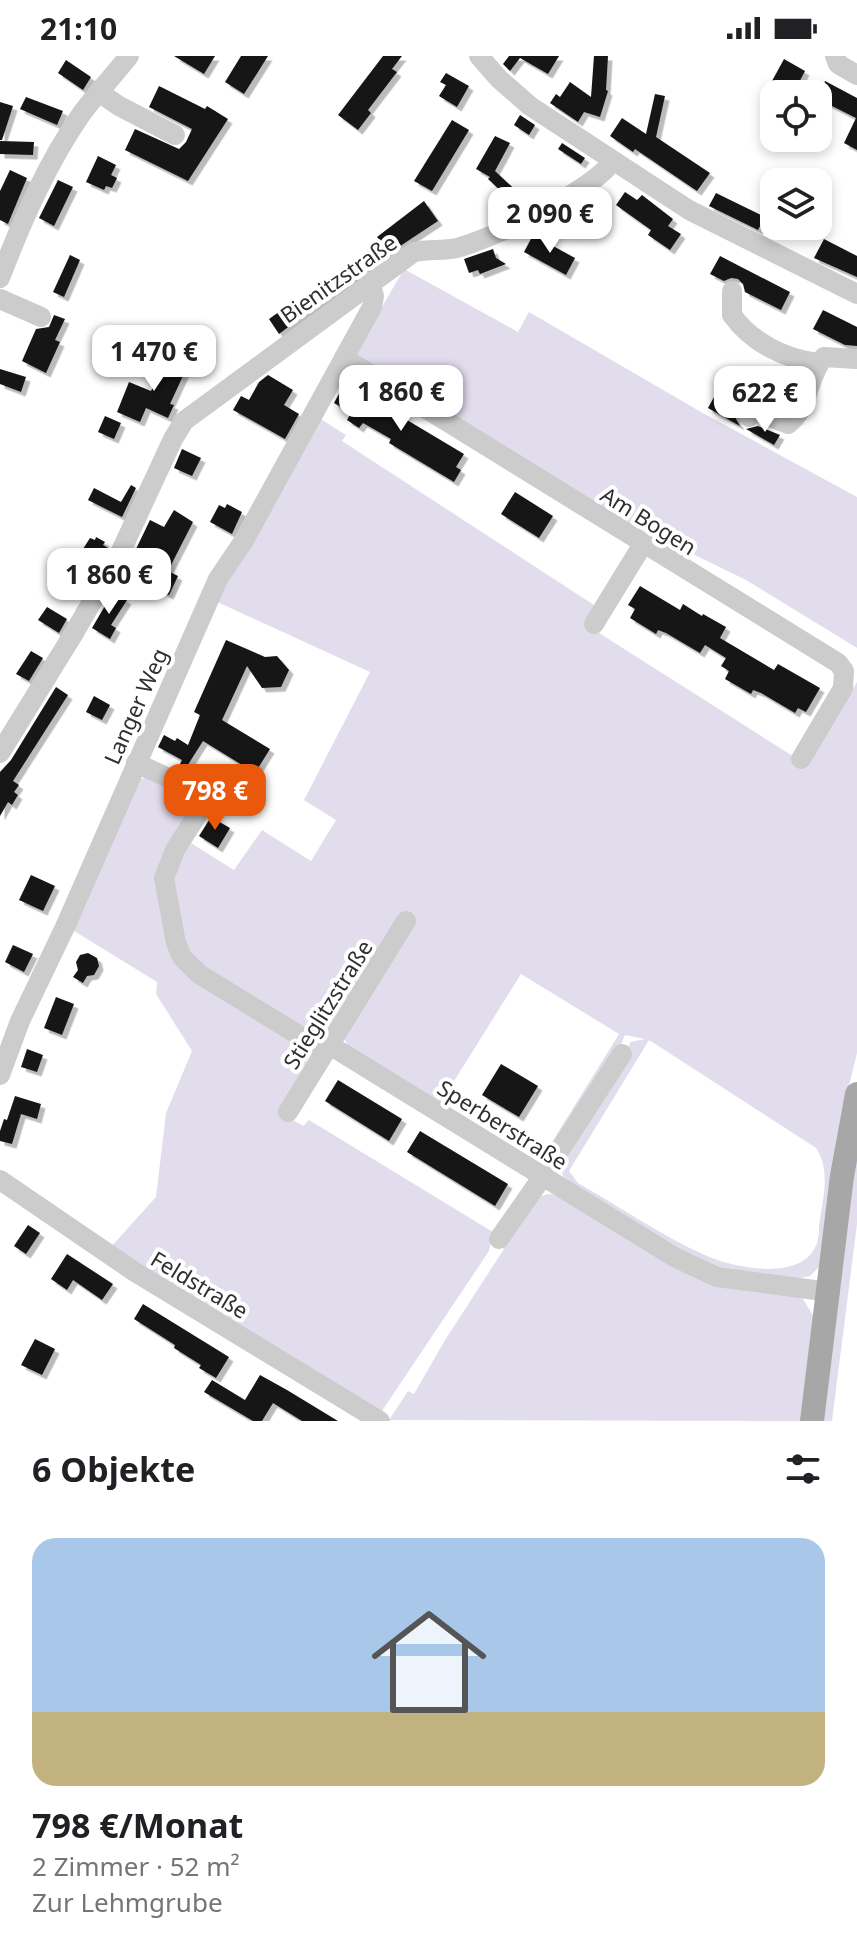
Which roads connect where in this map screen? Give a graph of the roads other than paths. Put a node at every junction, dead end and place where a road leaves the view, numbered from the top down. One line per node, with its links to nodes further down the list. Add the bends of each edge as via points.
1 (129, 56): 5 (street)
2 (479, 56): 7 (street, via 530,106)
3 (835, 56): 4 (street, via 838,64)
4 (857, 75)
5 (99, 92): 6 (street); 8 (street, via 48,172)
6 (175, 135)
7 (613, 161): 9 (street, Bienitzstraße, via 595,179 528,217 461,247 414,252); 11 (street, via 689,210)
8 (0, 278)
9 (370, 282): 14 (street, Langer Weg, via 372,307); 20 (street, Bienitzstraße, via 184,421 121,551)
10 (732, 291): 16 (street, via 732,315 762,344 799,361)
11 (857, 294)
12 (0, 299): 13 (street)
13 (41, 317)
14 (344, 358): 18 (street, Am Bogen); 22 (street, Langer Weg, via 218,579)
15 (857, 359): 16 (street, via 832,356)
16 (819, 363): 17 (street, via 788,424 752,410)
17 (749, 417)
18 (643, 544): 19 (street); 21 (street, Am Bogen, via 844,671 843,688)
19 (594, 624)
20 (0, 753)
21 (801, 759)
22 (136, 763): 24 (street, Sperberstraße, via 192,789 201,805 164,878 182,957 199,974); 26 (street, Langer Weg)
23 (406, 921): 24 (street, Stieglitzstraße)
24 (328, 1048): 28 (street, Stieglitzstraße); 29 (street, Sperberstraße)
25 (622, 1054): 29 (street)
26 (0, 1075)
27 (857, 1094): 32 (main road)
28 (288, 1112)
29 (543, 1176): 31 (street); 32 (street, Sperberstraße, via 701,1271 741,1282)
30 (0, 1180): 33 (street, Feldstraße, via 135,1272)
31 (499, 1239)
32 (830, 1292): 34 (main road)
33 (380, 1421)
34 (812, 1421)

